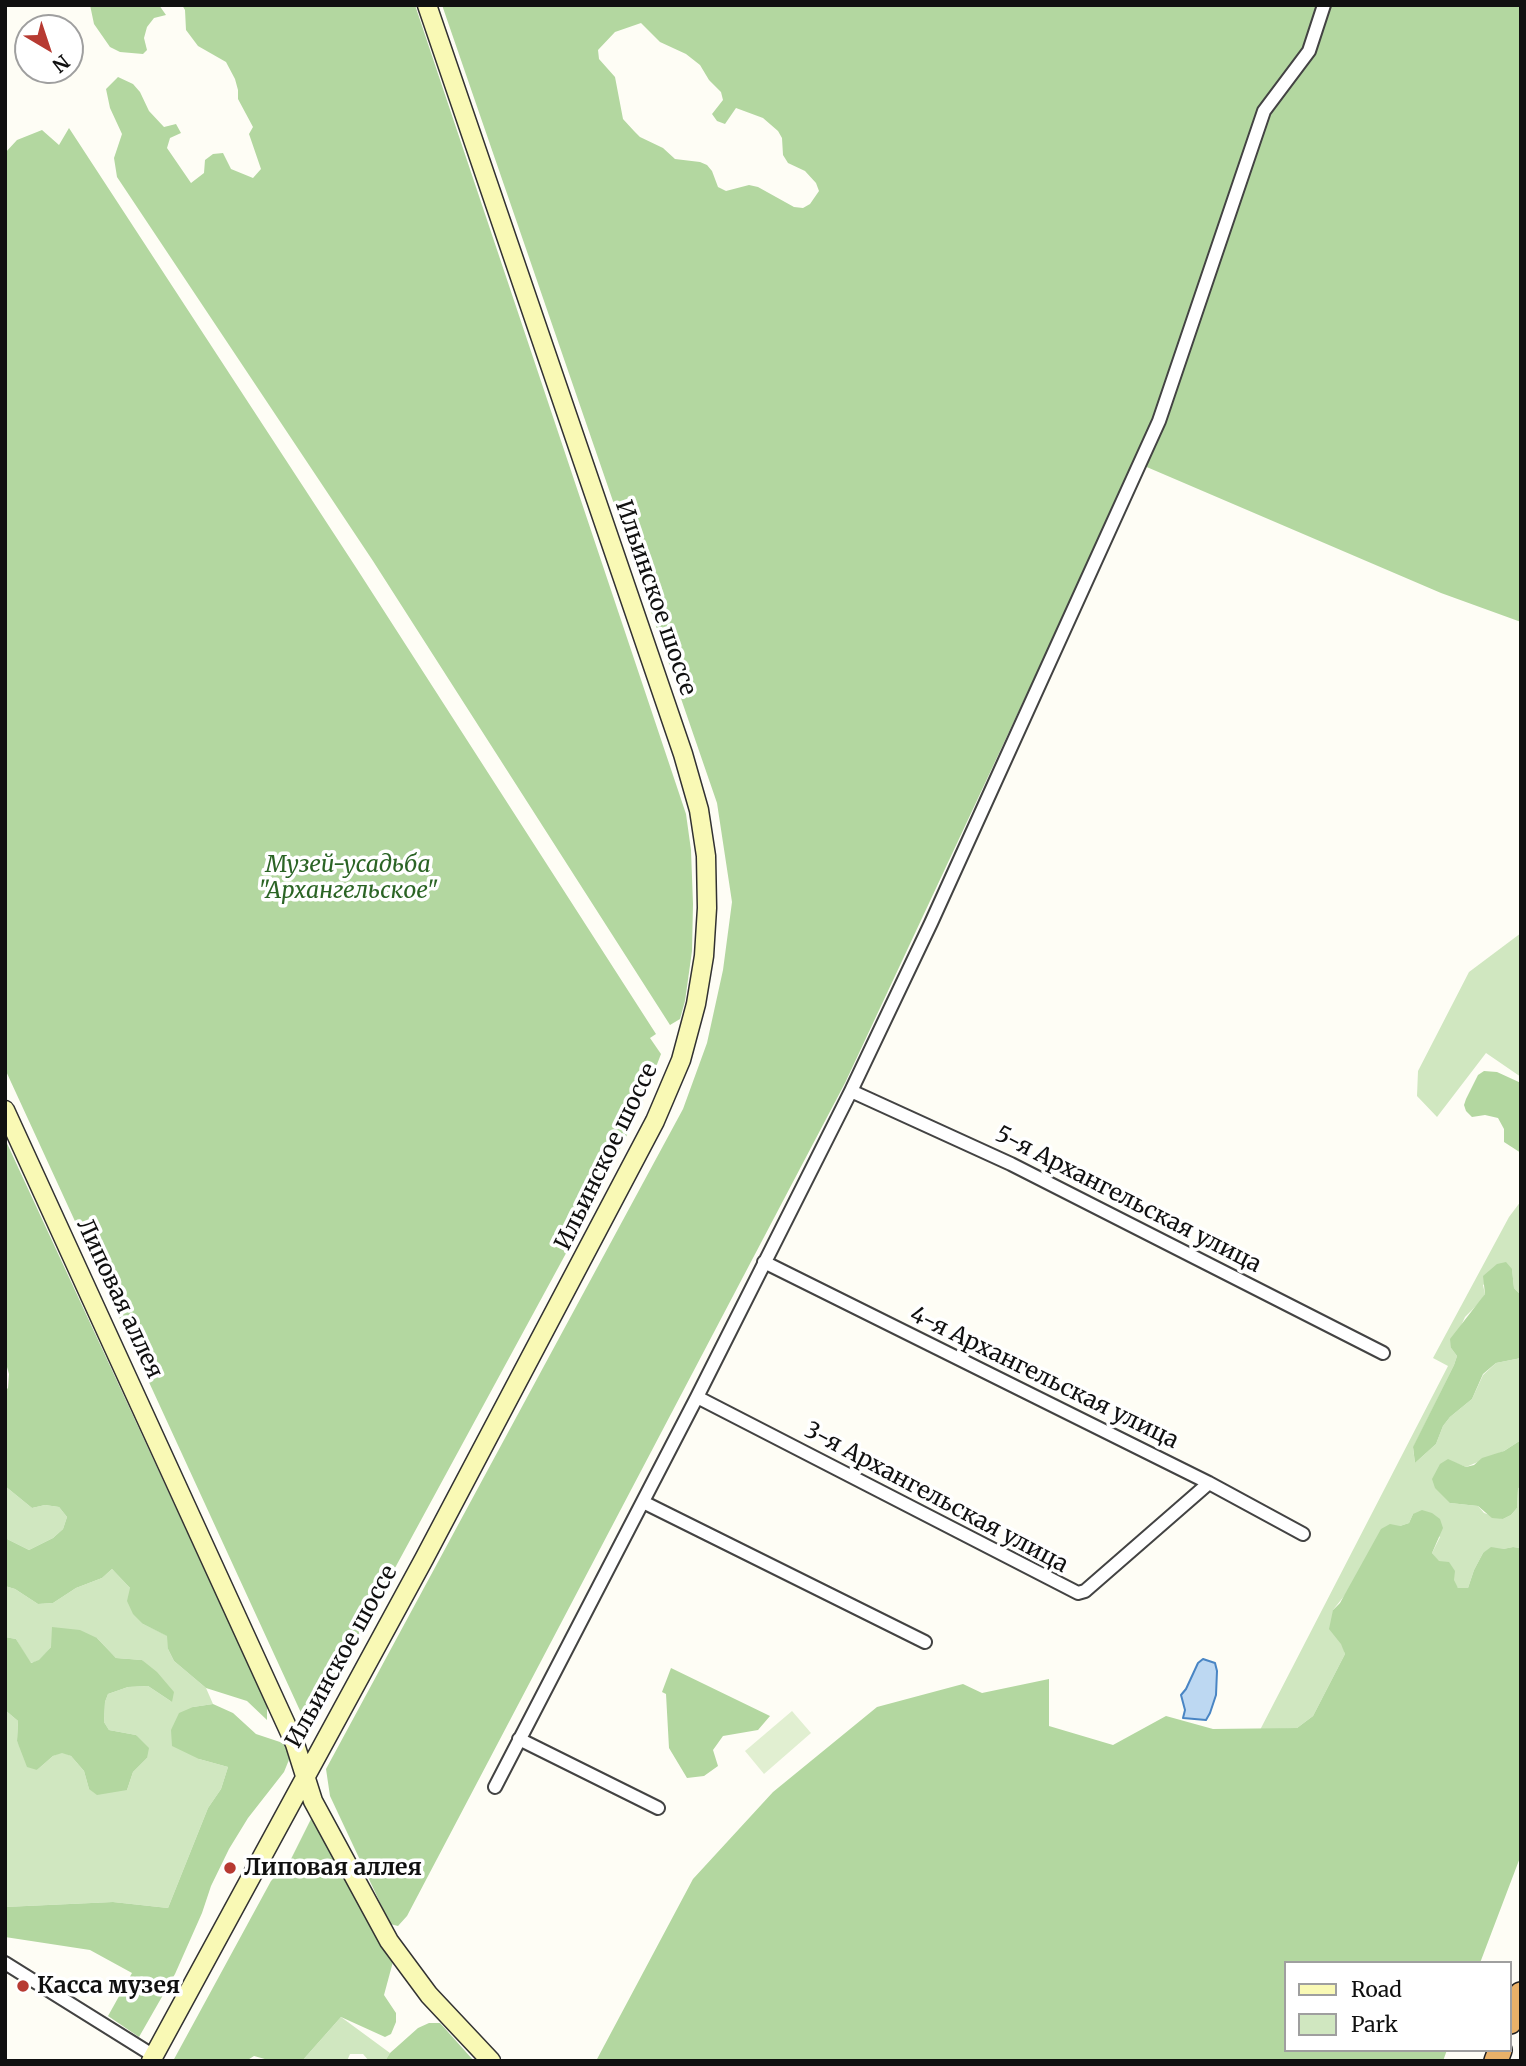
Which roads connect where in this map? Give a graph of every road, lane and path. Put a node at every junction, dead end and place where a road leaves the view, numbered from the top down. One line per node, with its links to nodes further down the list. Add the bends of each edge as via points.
1 (427, 5): 13 (main road, Ильинское шоссе, via 683,754 706,856 705,944 681,1060 655,1121)
2 (1324, 5): 3 (street, via 1309,51 1264,111 1140,467)
3 (851, 1091): 5 (street); 6 (street, 5-я Архангельская улица, via 1011,1164)
4 (5, 1111): 13 (main road, Липовая аллея, via 295,1744)
5 (764, 1262): 7 (street); 8 (street, 4-я Архангельская улица)
6 (1383, 1353)
7 (698, 1397): 8 (street, 3-я Архангельская улица, via 1078,1593); 9 (street)
8 (1209, 1483): 10 (street, 4-я Архангельская улица)
9 (643, 1502): 11 (street); 12 (street)
10 (1303, 1534)
11 (925, 1642)
12 (519, 1739): 14 (street); 15 (street)
13 (304, 1778): 19 (main road, Ильинское шоссе); 20 (main road, Липовая аллея, via 389,1941 429,1995)
14 (495, 1787)
15 (658, 1808)
16 (5, 1963): 19 (street)
17 (1521, 1994): 18 (highway)
18 (1512, 2017)
19 (153, 2058)
20 (491, 2061)

